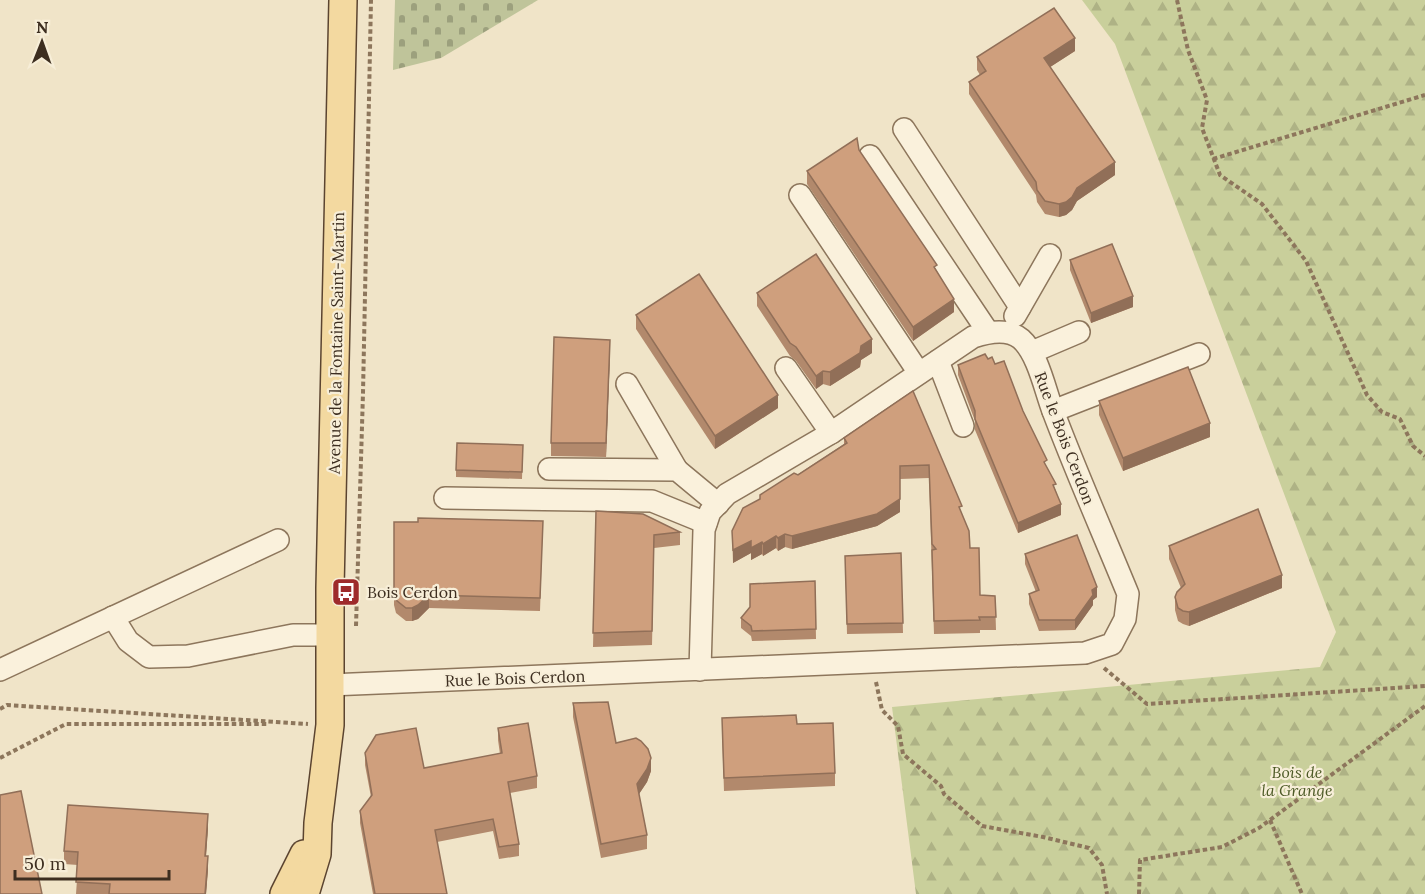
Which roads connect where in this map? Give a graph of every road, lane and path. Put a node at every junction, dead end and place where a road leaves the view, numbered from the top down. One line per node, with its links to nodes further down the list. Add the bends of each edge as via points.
1 (343, 0): 30 (main road, Avenue de la Fontaine Saint-Martin)
2 (371, 0): 30 (path, via 363,382)
3 (1177, 0): 7 (path, via 1188,50 1207,100 1202,129)
4 (1425, 95): 7 (path)
5 (904, 129): 10 (street)
6 (870, 156): 11 (street)
7 (1214, 159): 22 (path, via 1220,175 1262,204 1306,261 1367,395 1382,412 1400,419 1413,447)
8 (800, 195): 17 (street)
9 (1050, 255): 10 (street)
10 (1020, 307): 11 (street)
11 (997, 332): 13 (street, Rue le Bois Cerdon, via 1021,339); 15 (street, via 973,337)
12 (1079, 332): 13 (street)
13 (1032, 352): 19 (street, Rue le Bois Cerdon)
14 (1198, 354): 19 (street)
15 (938, 361): 17 (street); 20 (street)
16 (786, 368): 21 (street)
17 (919, 373): 21 (street)
18 (627, 384): 24 (street)
19 (1053, 411): 31 (street, Rue le Bois Cerdon, via 1128,594 1125,619 1113,644)
20 (963, 426)
21 (831, 433): 26 (street)
22 (1425, 456)
23 (549, 469): 24 (street)
24 (677, 470): 26 (street)
25 (445, 498): 27 (street, via 652,501)
26 (718, 504): 27 (street)
27 (706, 523): 34 (street)
28 (278, 540): 29 (street)
29 (113, 617): 30 (street, via 128,641 148,657 188,656 293,635); 33 (street)
30 (342, 634): 35 (main road, Avenue de la Fontaine Saint-Martin)
31 (1085, 653): 32 (street, Rue le Bois Cerdon); 36 (path, via 1147,704)
32 (872, 663): 34 (street, Rue le Bois Cerdon); 45 (path, via 882,710 898,726 903,754 982,826 1089,848 1102,865)
33 (0, 670)
34 (700, 670): 35 (street, Rue le Bois Cerdon)
35 (330, 685): 39 (main road, Avenue de la Fontaine Saint-Martin)
36 (1425, 686)
37 (1425, 706): 41 (path)
38 (0, 709): 39 (path, via 7,705)
39 (318, 725): 40 (path, via 66,724); 42 (main road, Avenue de la Fontaine Saint-Martin)
40 (0, 758)
41 (1270, 820): 46 (path, via 1222,847 1140,860); 47 (path)
42 (318, 823): 43 (main road); 44 (main road, via 317,854)
43 (284, 894)
44 (305, 894)
45 (1107, 894)
46 (1139, 894)
47 (1302, 894)

